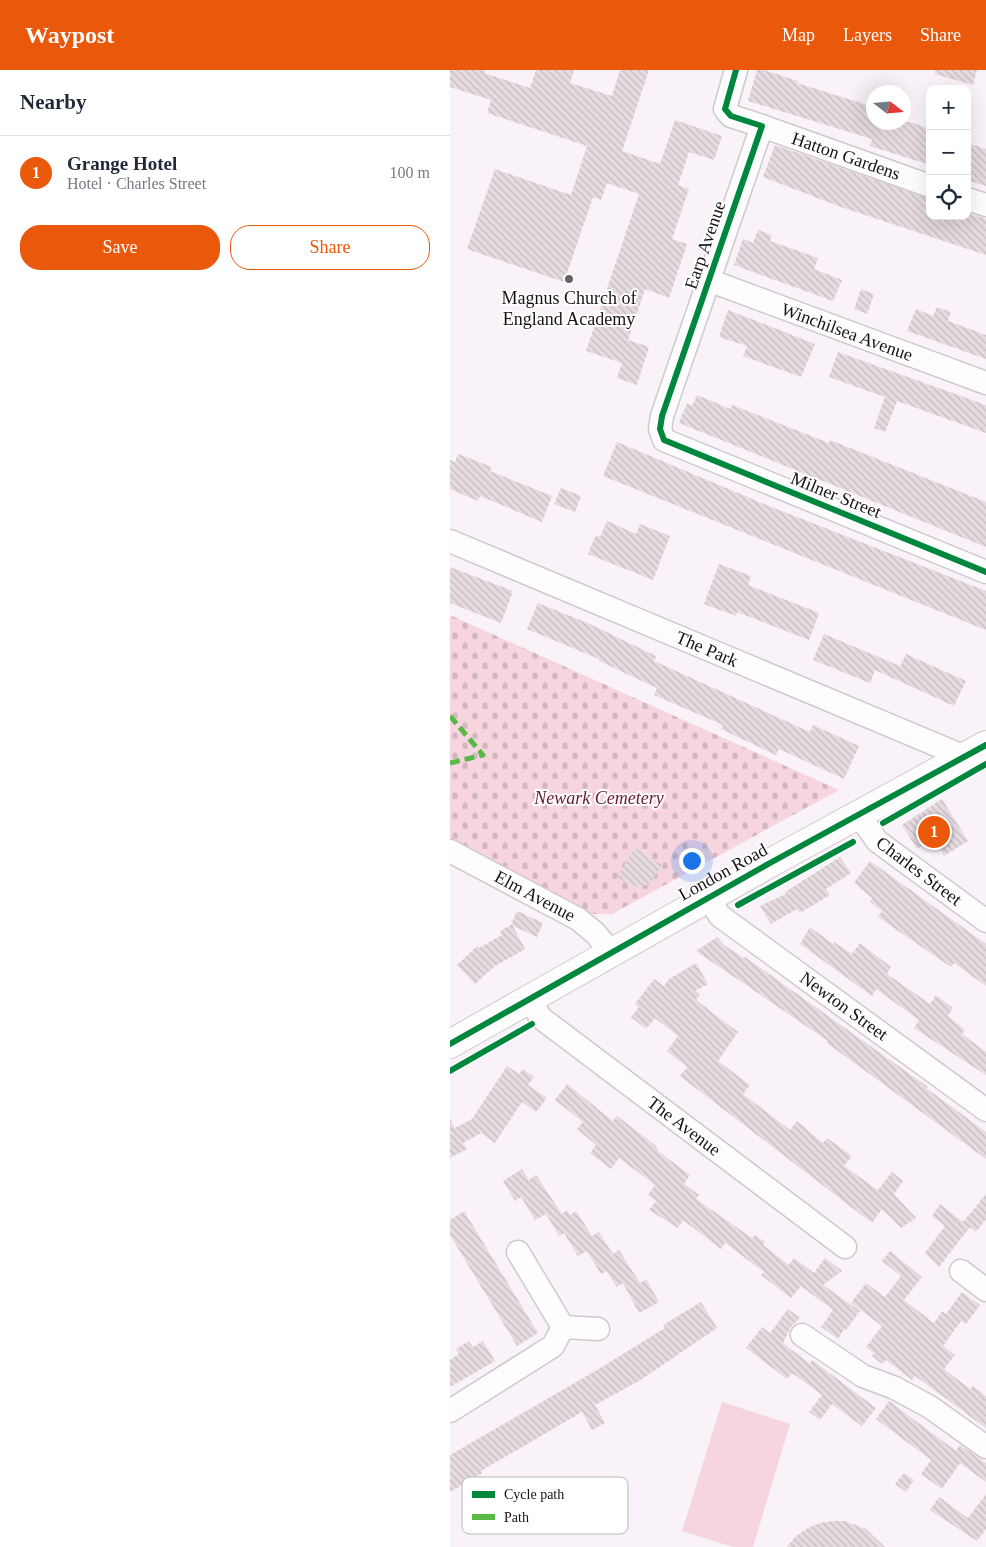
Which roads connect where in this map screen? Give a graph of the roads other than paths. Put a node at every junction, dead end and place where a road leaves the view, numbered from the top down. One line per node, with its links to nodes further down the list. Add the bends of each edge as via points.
1 (736, 70): 2 (street, via 726,109 731,116)
2 (762, 126): 3 (street, Hatton Gardens); 6 (street, Earp Avenue)
3 (926, 185)
4 (971, 200): 5 (street)
5 (986, 206)
6 (708, 280): 7 (street, Winchilsea Avenue); 8 (street, Earp Avenue, via 662,416 660,429 664,440)
7 (986, 383)
8 (674, 446): 10 (street, Milner Street)
9 (450, 541): 11 (street, The Park)
10 (986, 572)
11 (975, 751): 12 (main road, London Road)
12 (859, 815): 14 (main road, London Road); 15 (street, Charles Street, via 877,841)
13 (450, 851): 16 (street, Elm Avenue, via 578,919)
14 (708, 898): 16 (main road, London Road); 19 (street, Newton Street, via 720,916)
15 (986, 921)
16 (611, 952): 17 (main road, London Road)
17 (528, 999): 18 (main road, London Road); 20 (street, The Avenue, via 541,1018)
18 (450, 1044)
19 (986, 1110)
20 (844, 1247)
21 (518, 1252): 24 (street)
22 (961, 1271): 23 (street)
23 (986, 1290)
24 (562, 1327): 25 (street); 27 (street, via 553,1346)
25 (598, 1329)
26 (802, 1335): 28 (street, via 862,1376 895,1388 930,1407)
27 (450, 1411)
28 (986, 1447)

